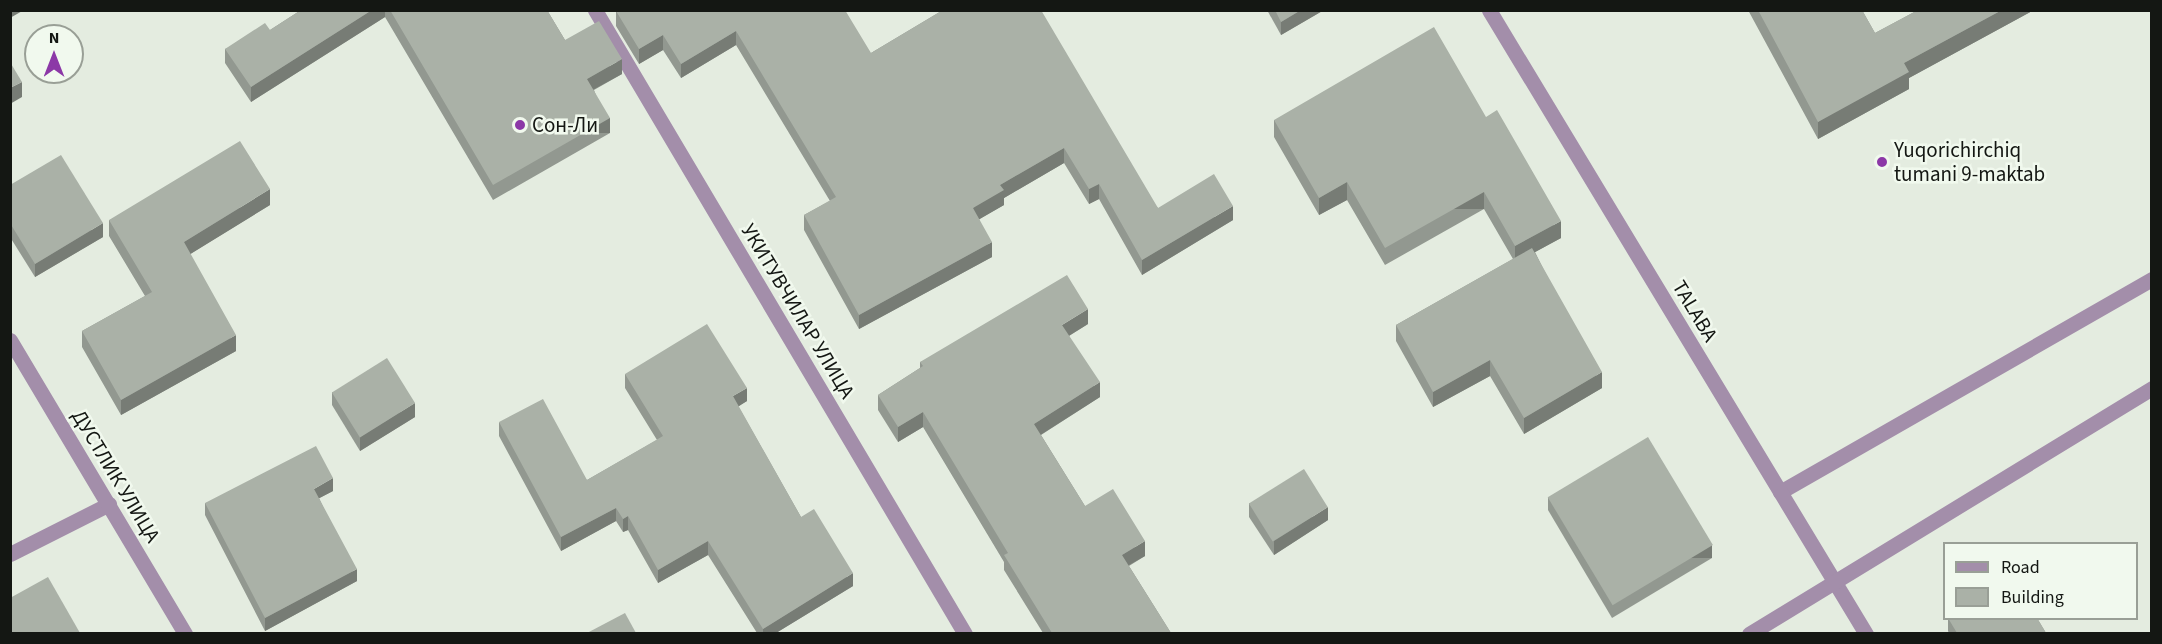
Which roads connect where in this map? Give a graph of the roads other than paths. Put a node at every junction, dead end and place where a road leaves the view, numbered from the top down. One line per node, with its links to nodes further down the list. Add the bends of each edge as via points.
1 (595, 10): 11 (street, УКИТУВЧИЛАР УЛИЦА)
2 (1489, 10): 6 (street, TALABA)
3 (2151, 279): 6 (street)
4 (10, 340): 7 (street, ДУСТЛИК УЛИЦА)
5 (2151, 388): 9 (street)
6 (1780, 492): 9 (street, TALABA)
7 (108, 504): 8 (street); 10 (street, ДУСТЛИК УЛИЦА)
8 (10, 554)
9 (1834, 580): 12 (street); 13 (street, TALABA)
10 (185, 633)
11 (965, 633)
12 (1749, 633)
13 (1866, 633)

